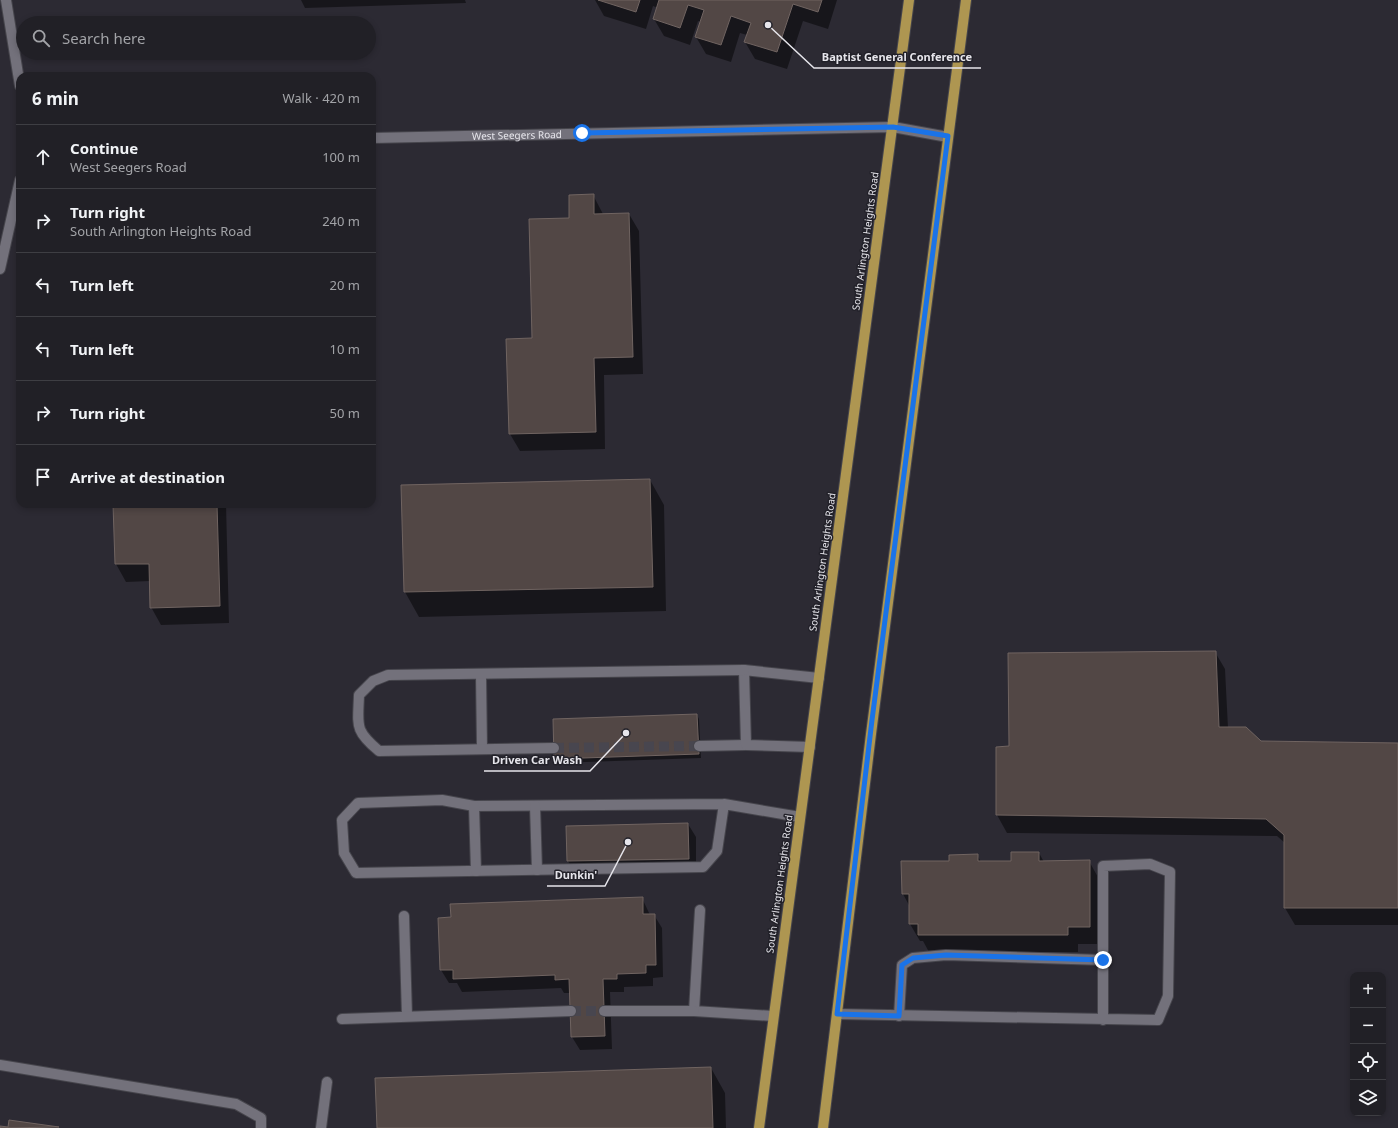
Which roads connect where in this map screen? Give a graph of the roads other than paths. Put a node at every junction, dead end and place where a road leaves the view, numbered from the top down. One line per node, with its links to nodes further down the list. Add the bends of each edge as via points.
1 (6, 0): 4 (street)
2 (909, 0): 5 (main road, South Arlington Heights Road)
3 (966, 0): 6 (main road)
4 (18, 72)
5 (893, 127): 6 (street, West Seegers Road); 7 (street, West Seegers Road); 12 (main road, South Arlington Heights Road)
6 (948, 136): 30 (main road, via 872,719)
7 (376, 138)
8 (16, 198): 9 (street)
9 (0, 269)
10 (744, 670): 11 (street); 12 (street); 13 (street)
11 (481, 675): 17 (street); 17 (street, via 388,675 373,681 359,695 358,726 364,738 378,751)
12 (819, 678): 15 (main road, South Arlington Heights Road)
13 (746, 745): 14 (street); 15 (street)
14 (699, 746)
15 (810, 747): 21 (main road, South Arlington Heights Road)
16 (554, 748): 17 (street)
17 (482, 749)
18 (724, 804): 20 (street); 21 (street); 22 (street, via 717,851 703,867)
19 (474, 806): 20 (street); 23 (street); 23 (street, via 442,800 358,803 342,820 344,853 356,872)
20 (535, 806): 22 (street)
21 (800, 817): 32 (main road, South Arlington Heights Road)
22 (537, 870): 23 (street)
23 (476, 871)
24 (700, 910): 29 (street)
25 (404, 916): 31 (street)
26 (1103, 960): 33 (street, via 946,955 913,958 902,965); 35 (street); 35 (street, via 1103,866 1150,864 1170,872 1168,996 1158,1020)
27 (571, 1011): 31 (street)
28 (604, 1011): 29 (street)
29 (694, 1011): 32 (street)
30 (837, 1014): 33 (street); 41 (main road)
31 (407, 1016): 34 (street)
32 (774, 1016): 40 (main road, South Arlington Heights Road)
33 (899, 1016): 35 (street)
34 (342, 1019)
35 (1103, 1020)
36 (0, 1065): 38 (street, via 236,1104 261,1118)
37 (327, 1082): 39 (street)
38 (261, 1128)
39 (321, 1128)
40 (758, 1128)
41 (823, 1128)

